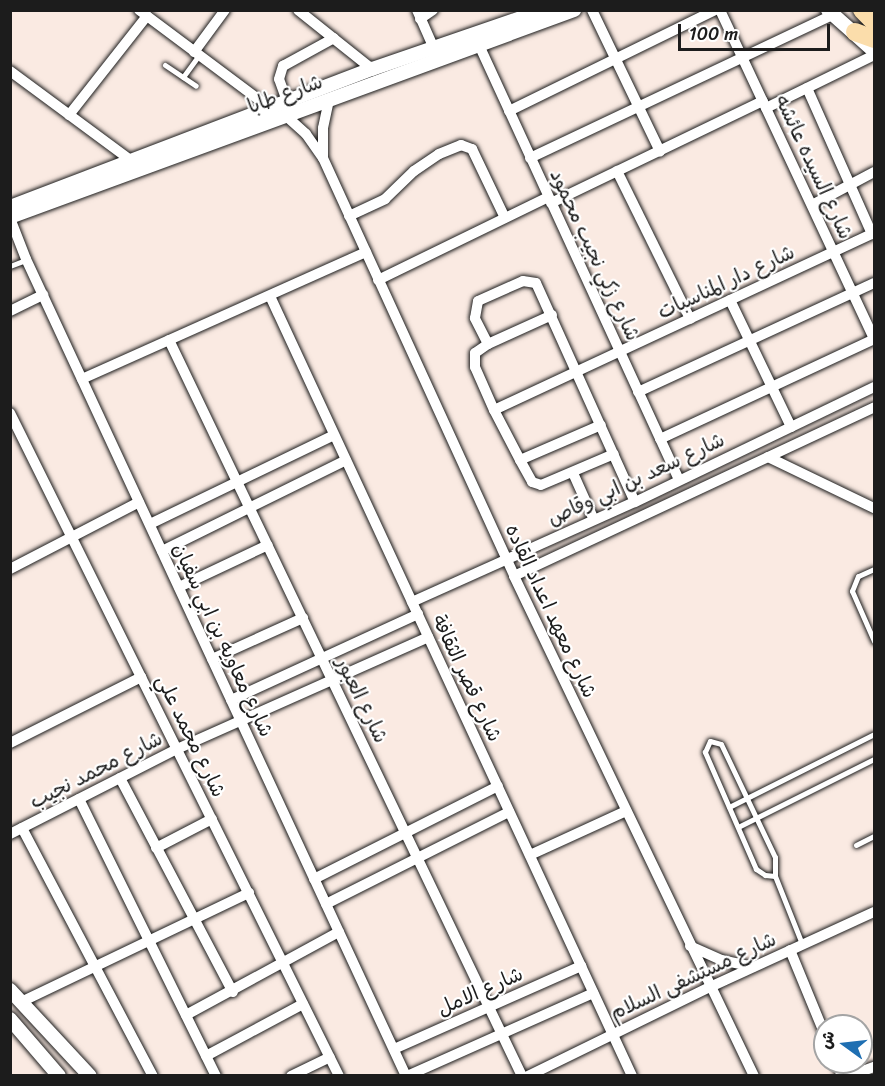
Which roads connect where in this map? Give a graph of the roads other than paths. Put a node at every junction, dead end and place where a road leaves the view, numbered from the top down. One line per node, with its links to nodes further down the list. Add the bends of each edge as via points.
1 (225, 10): 19 (street)
2 (298, 10): 16 (street)
3 (433, 10): 13 (street)
4 (544, 10): 11 (street, شارع طابا)
5 (574, 10): 18 (street, شارع طابا)
6 (592, 10): 23 (street)
7 (714, 10): 23 (street)
8 (720, 10): 22 (street, شارع السيده عائشه)
9 (862, 10): 14 (highway)
10 (143, 13): 19 (street); 36 (street)
11 (528, 13): 20 (street, شارع طابا)
12 (831, 13): 15 (street); 22 (street)
13 (418, 15): 20 (street)
14 (874, 22)
15 (855, 32): 17 (highway); 21 (street)
16 (334, 39): 25 (street); 34 (street, via 283,66 279,79)
17 (874, 39)
18 (478, 45): 20 (street, شارع طابا); 35 (street, شارع زكي نجيب محمود)
19 (197, 53): 27 (lane); 33 (street)
20 (436, 53): 25 (street, شارع طابا); 30 (street, شارع طابا)
21 (874, 53): 29 (street)
22 (742, 56): 31 (street, شارع السيده عائشه); 32 (street)
23 (615, 59): 32 (street); 35 (street)
24 (165, 65): 27 (lane)
25 (372, 69): 34 (street, شارع طابا)
26 (10, 71): 36 (street)
27 (183, 77): 28 (lane)
28 (196, 86)
29 (807, 88): 31 (street); 43 (street)
30 (329, 99): 34 (street, شارع طابا); 38 (street, شارع معهد اعداد القاده, via 323,128)
31 (764, 104): 37 (street); 45 (street, شارع السيده عائشه)
32 (638, 106): 37 (street); 39 (street)
33 (270, 108): 34 (street, شارع طابا); 40 (street, شارع طابا)
34 (286, 108): 38 (street, شارع معهد اعداد القاده); 48 (street, شارع طابا)
35 (508, 111): 39 (street, شارع زكي نجيب محمود)
36 (69, 115): 40 (street)
37 (660, 151): 41 (street)
38 (323, 158): 47 (street, شارع معهد اعداد القاده)
39 (530, 158): 44 (street, شارع زكي نجيب محمود)
40 (129, 159): 46 (street, شارع طابا)
41 (616, 171): 44 (street); 63 (street)
42 (874, 172): 43 (street)
43 (850, 184): 45 (street); 50 (street)
44 (550, 200): 49 (street); 68 (street, شارع زكي نجيب محمود)
45 (812, 205): 52 (street, شارع السيده عائشه)
46 (10, 207)
47 (349, 216): 49 (street, via 385,199 414,171 461,145 472,149); 51 (street, شارع معهد اعداد القاده)
48 (10, 218): 53 (street, شارع معاويه بن ابي سفيان)
49 (505, 218): 55 (street)
50 (873, 233): 52 (street, شارع دار المناسبات)
51 (366, 252): 55 (street, شارع معهد اعداد القاده); 59 (street)
52 (834, 252): 57 (street, شارع السيده عائشه); 60 (street, شارع دار المناسبات)
53 (26, 259): 54 (lane); 58 (street, شارع معاويه بن ابي سفيان)
54 (10, 266)
55 (378, 280): 97 (street, شارع معهد اعداد القاده)
56 (874, 283): 57 (street)
57 (853, 293): 64 (street, شارع السيده عائشه); 66 (street)
58 (43, 295): 61 (street); 70 (street, شارع معاويه بن ابي سفيان)
59 (270, 296): 65 (street); 79 (street, شارع قصر الثقافة)
60 (730, 300): 63 (street, شارع دار المناسبات); 66 (street)
61 (10, 311)
62 (552, 315): 67 (street); 67 (street, via 536,283 528,280 514,285 475,306 475,318); 69 (street)
63 (690, 319): 68 (street, شارع دار المناسبات)
64 (874, 339): 71 (street)
65 (170, 340): 70 (street); 87 (street, شارع العبور)
66 (750, 340): 71 (street); 73 (street)
67 (488, 344): 75 (street, via 478,350 474,360)
68 (620, 351): 69 (street, شارع دار المناسبات); 73 (street, شارع زكي نجيب محمود)
69 (577, 371): 75 (street, شارع دار المناسبات); 77 (street)
70 (82, 379): 88 (street, شارع معاويه بن ابي سفيان)
71 (772, 387): 78 (street); 80 (street)
72 (874, 387): 78 (street, شارع سعد بن ابي وقاص)
73 (638, 392): 80 (street, شارع زكي نجيب محمود)
74 (874, 407): 82 (street, شارع سعد بن ابي وقاص)
75 (494, 410): 84 (street)
76 (10, 413): 94 (street, شارع محمد علي)
77 (601, 425): 81 (street); 84 (street)
78 (790, 427): 86 (street, شارع سعد بن ابي وقاص)
79 (334, 435): 83 (street, شارع قصر الثقافة); 87 (street)
80 (660, 439): 86 (street, شارع زكي نجيب محمود)
81 (614, 454): 85 (street); 89 (street)
82 (768, 457): 91 (street); 100 (street, شارع سعد بن ابي وقاص)
83 (346, 460): 90 (street); 102 (street, شارع قصر الثقافة)
84 (520, 460): 85 (street, via 536,484 547,484)
85 (573, 473): 92 (street)
86 (679, 479): 89 (street, شارع سعد بن ابي وقاص)
87 (237, 482): 90 (street, شارع العبور); 93 (street)
88 (139, 501): 93 (street, شارع معاويه بن ابي سفيان); 94 (street)
89 (635, 502): 92 (street, شارع سعد بن ابي وقاص)
90 (250, 508): 95 (street, شارع العبور); 96 (street)
91 (874, 508)
92 (594, 519): 97 (street, شارع سعد بن ابي وقاص)
93 (150, 524): 96 (street, شارع معاويه بن ابي سفيان)
94 (72, 536): 98 (street); 109 (street, شارع محمد علي)
95 (268, 545): 101 (street); 104 (street, شارع العبور)
96 (162, 551): 101 (street, شارع معاويه بن ابي سفيان)
97 (507, 559): 100 (street, شارع معهد اعداد القاده); 102 (street, شارع سعد بن ابي وقاص)
98 (12, 565)
99 (874, 569): 106 (lane, via 858,576 852,591)
100 (514, 576): 122 (street, شارع معهد اعداد القاده)
101 (179, 587): 108 (street, شارع معاويه بن ابي سفيان)
102 (412, 602): 103 (street, شارع قصر الثقافة)
103 (418, 614): 105 (street, شارع قصر الثقافة); 107 (street)
104 (303, 618): 107 (street, شارع العبور); 108 (street)
105 (428, 637): 110 (street, شارع محمد نجيب); 118 (street, شارع قصر الثقافة)
106 (874, 641)
107 (322, 658): 110 (street, شارع العبور); 111 (street)
108 (212, 660): 111 (street, شارع معاويه بن ابي سفيان)
109 (141, 677): 114 (street); 115 (street, شارع محمد علي)
110 (333, 681): 112 (street, شارع محمد نجيب); 128 (street, شارع العبور)
111 (231, 700): 112 (street, شارع معاويه بن ابي سفيان)
112 (240, 720): 115 (street, شارع محمد نجيب); 136 (street, شارع معاويه بن ابي سفيان)
113 (874, 734): 119 (lane)
114 (10, 743)
115 (177, 749): 117 (street, شارع محمد نجيب); 125 (street, شارع محمد علي)
116 (874, 759): 124 (lane)
117 (120, 778): 120 (street, شارع محمد نجيب); 132 (street)
118 (498, 786): 123 (street, شارع قصر الثقافة); 128 (street)
119 (747, 798): 121 (lane); 121 (lane, via 721,744 710,741 705,752); 124 (lane)
120 (79, 799): 127 (street, شارع محمد نجيب); 142 (street)
121 (729, 807): 126 (lane)
122 (626, 811): 133 (street); 144 (street, شارع معهد اعداد القاده)
123 (510, 812): 133 (street, شارع قصر الثقافة); 134 (street)
124 (756, 818): 126 (lane); 135 (lane, via 775,857)
125 (212, 819): 132 (street); 137 (street, شارع محمد علي)
126 (738, 827): 135 (lane, via 756,869)
127 (22, 828): 129 (street, شارع محمد نجيب); 147 (street)
128 (405, 832): 134 (street, شارع العبور); 136 (street)
129 (10, 834)
130 (874, 836): 131 (lane)
131 (856, 845)
132 (156, 848): 140 (street)
133 (530, 855): 148 (street, شارع قصر الثقافة)
134 (418, 858): 138 (street); 156 (street, شارع العبور)
135 (775, 876): 143 (lane)
136 (314, 879): 138 (street, شارع معاويه بن ابي سفيان)
137 (249, 893): 140 (street); 146 (street, شارع محمد علي)
138 (326, 904): 141 (street, شارع معاويه بن ابي سفيان)
139 (874, 912): 143 (street, شارع مستشفى السلام)
140 (193, 920): 142 (street); 152 (street)
141 (339, 932): 146 (street); 162 (street, شارع معاويه بن ابي سفيان)
142 (150, 941): 147 (street); 158 (street)
143 (802, 944): 145 (street, شارع مستشفى السلام)
144 (690, 946): 149 (street, via 721,960); 150 (street, شارع معهد اعداد القاده)
145 (790, 950): 149 (street, شارع مستشفى السلام); 157 (street)
146 (283, 962): 152 (street); 155 (street, شارع محمد علي)
147 (96, 966): 154 (street); 168 (street)
148 (581, 966): 153 (street, شارع قصر الثقافة); 156 (street, شارع الامل)
149 (753, 967): 150 (street, شارع مستشفى السلام)
150 (710, 987): 161 (street, شارع مستشفى السلام); 176 (street, شارع معهد اعداد القاده)
151 (10, 990): 154 (street)
152 (233, 992): 158 (street)
153 (593, 993): 160 (street); 161 (street, شارع قصر الثقافة)
154 (21, 1002): 167 (street)
155 (303, 1004): 163 (street); 164 (street, شارع محمد علي)
156 (489, 1007): 160 (street, شارع العبور); 162 (street, شارع الامل)
157 (816, 1014)
158 (186, 1015): 163 (street)
159 (10, 1020): 166 (street)
160 (502, 1034): 172 (street); 173 (street, شارع العبور)
161 (613, 1034): 174 (street, شارع مستشفى السلام); 175 (street, شارع قصر الثقافة)
162 (394, 1049): 172 (street, شارع معاويه بن ابي سفيان)
163 (206, 1056): 169 (street)
164 (330, 1057): 170 (street); 171 (street, شارع محمد علي)
165 (874, 1067): 177 (street)
166 (59, 1076)
167 (90, 1076)
168 (153, 1076)
169 (216, 1076)
170 (291, 1076)
171 (339, 1076)
172 (406, 1076)
173 (522, 1076)
174 (528, 1076)
175 (632, 1076)
176 (754, 1076)
177 (849, 1076)

